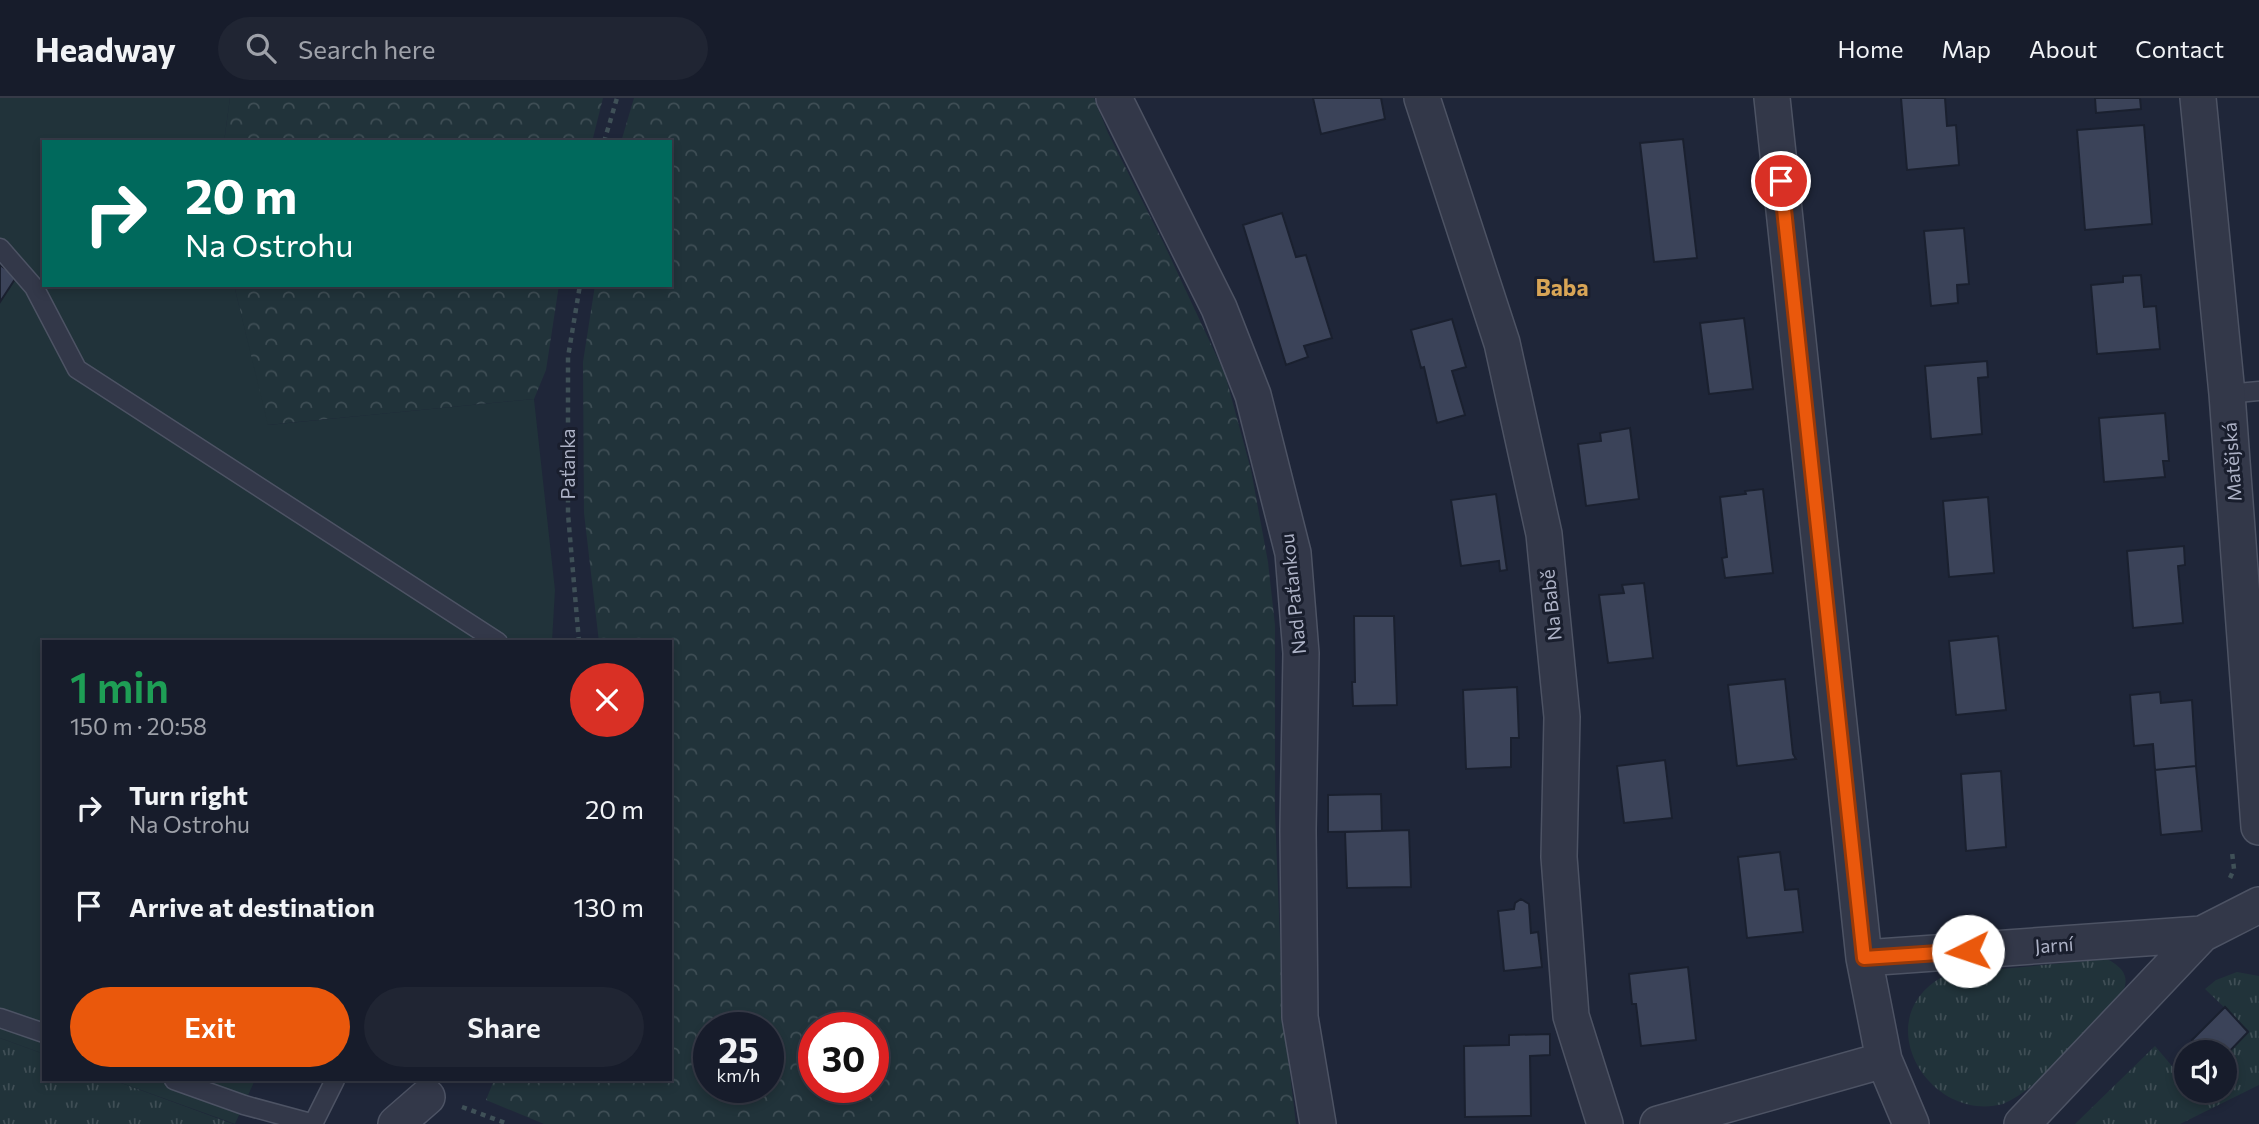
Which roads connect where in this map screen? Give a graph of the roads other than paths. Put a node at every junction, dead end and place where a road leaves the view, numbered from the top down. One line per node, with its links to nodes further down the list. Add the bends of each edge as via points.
1 (1114, 98): 20 (street, Nad Paťankou, via 1219,309 1253,395 1293,553 1301,653 1300,1017)
2 (1422, 98): 21 (street, Na Babě, via 1502,343 1544,534 1562,717 1559,857 1571,1016)
3 (1772, 98): 11 (street)
4 (2198, 98): 6 (street, Matějská)
5 (0, 248): 7 (lane, via 34,287 77,369)
6 (2243, 393): 8 (street, Matějská)
7 (495, 640)
8 (2245, 835)
9 (2259, 905): 10 (street, Jarní)
10 (2202, 934): 11 (street, Jarní); 24 (street, Jarní)
11 (1864, 958): 14 (street)
12 (0, 1018): 13 (lane)
13 (42, 1032)
14 (1884, 1060): 22 (street); 23 (street)
15 (177, 1081): 18 (lane)
16 (334, 1081): 18 (lane)
17 (427, 1097): 19 (street)
18 (313, 1124)
19 (396, 1124)
20 (1318, 1124)
21 (1605, 1124)
22 (1658, 1124)
23 (1911, 1124)
24 (2022, 1124)

